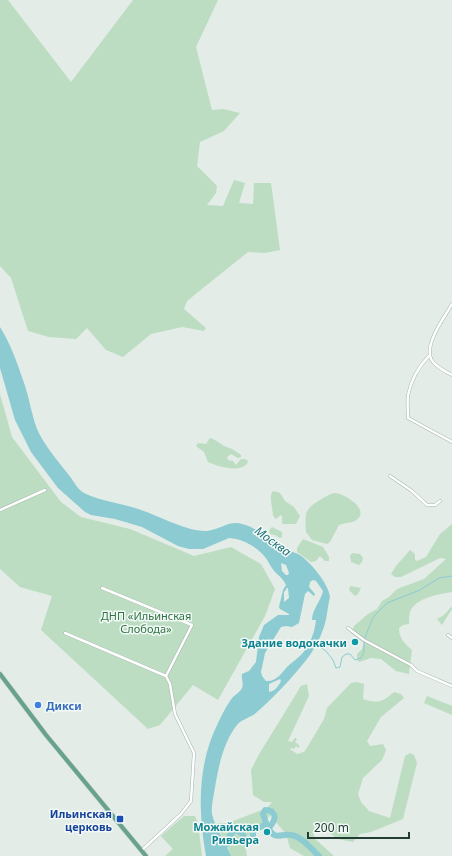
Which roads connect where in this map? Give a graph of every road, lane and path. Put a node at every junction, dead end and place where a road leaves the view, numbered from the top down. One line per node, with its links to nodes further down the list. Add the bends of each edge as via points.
1 (452, 304): 2 (street, via 433,337 429,347)
2 (430, 356): 3 (street, via 433,363); 4 (street, via 421,364 412,383 408,396 408,418)
3 (452, 376)
4 (452, 442)
5 (390, 476): 7 (street, via 427,505 436,505)
6 (45, 490): 8 (street)
7 (440, 501)
8 (0, 510)
9 (102, 588): 15 (street, via 192,625)
10 (348, 628): 16 (street, via 417,671)
11 (65, 633): 15 (street)
12 (448, 635): 13 (street)
13 (452, 638)
14 (0, 674): 17 (main road, via 46,735)
15 (166, 676): 17 (street, via 170,684 175,714 194,753 191,801 181,814)
16 (452, 686)
17 (141, 850): 18 (main road)
18 (146, 856)

